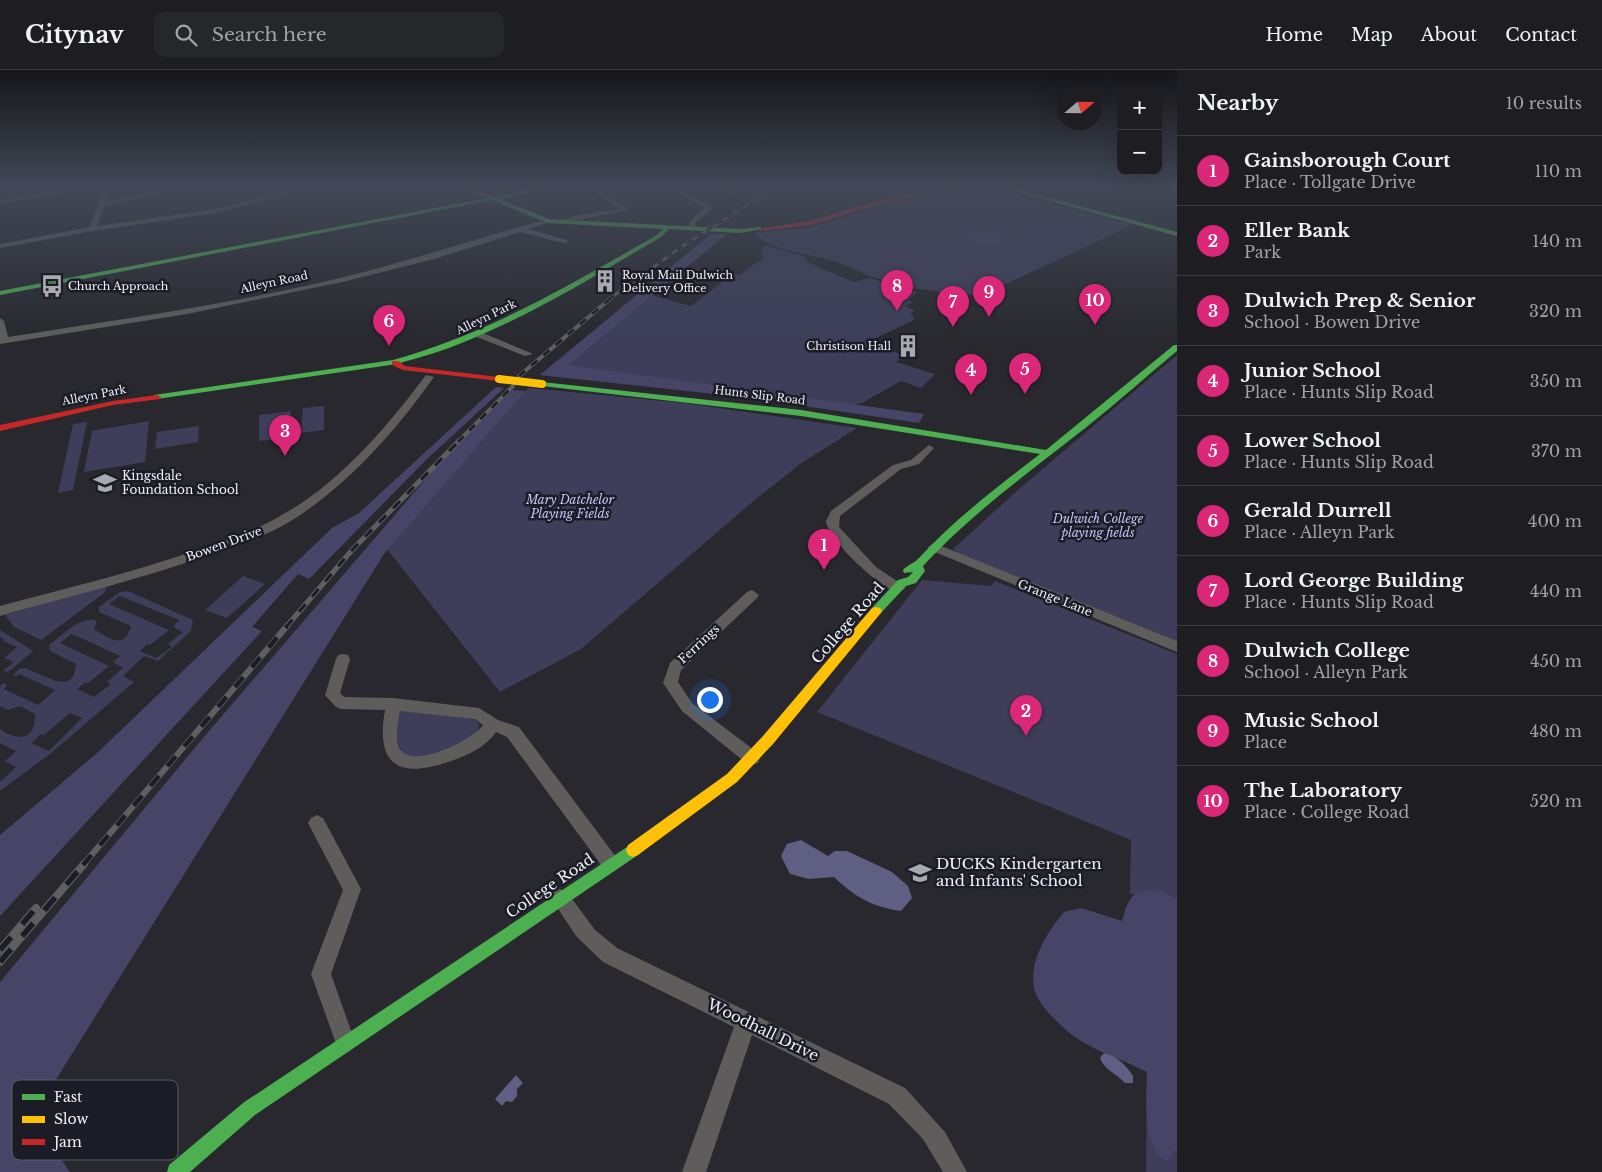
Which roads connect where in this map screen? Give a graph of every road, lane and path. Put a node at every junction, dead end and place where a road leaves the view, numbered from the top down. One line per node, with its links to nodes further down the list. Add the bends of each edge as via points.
1 (36, 239): 7 (street)
2 (285, 239): 8 (main road)
3 (490, 239): 11 (street, Alleyn Road, via 283,292)
4 (552, 239): 6 (street)
5 (653, 239): 10 (main road, Alleyn Park)
6 (564, 243)
7 (0, 246)
8 (0, 293)
9 (0, 321): 11 (street)
10 (480, 335): 13 (main road, Alleyn Park); 14 (street)
11 (2, 341)
12 (1177, 347): 20 (main road, College Road)
13 (440, 351): 15 (main road, Alleyn Park); 16 (main road, Hunts Slip Road, via 450,365)
14 (528, 354)
15 (394, 362): 16 (main road, Hunts Slip Road, via 403,368); 18 (main road, Alleyn Park, via 113,403)
16 (470, 376): 20 (main road, Hunts Slip Road, bridge, via 783,410)
17 (430, 382): 24 (street, Bowen Drive, via 362,459 285,519 245,538 176,562)
18 (0, 428)
19 (928, 448): 22 (street, via 915,462 897,467 873,484 835,514 832,521 833,528 871,570)
20 (1046, 452): 21 (main road, College Road)
21 (934, 547): 22 (main road, College Road, via 918,565 911,566); 25 (street, Grange Lane)
22 (900, 585): 29 (main road, College Road)
23 (752, 595): 29 (street, Ferrings, via 675,667 670,683 687,707)
24 (0, 611)
25 (1177, 647)
26 (343, 658): 27 (street, via 332,695 337,700 341,703)
27 (393, 704): 28 (street, via 479,714); 28 (street, via 389,734 393,752 404,762 418,764 455,752 484,736)
28 (493, 724): 31 (street, via 513,732)
29 (752, 758): 31 (main road, College Road, via 726,783)
30 (317, 823): 34 (street, via 352,889 322,974)
31 (610, 863): 32 (main road, College Road)
32 (560, 898): 33 (street, Woodhall Drive, via 578,926 597,947); 34 (main road, College Road)
33 (746, 1022): 36 (street); 37 (street, Woodhall Drive, via 897,1096 924,1121 946,1152)
34 (345, 1042): 35 (main road, College Road, via 249,1109)
35 (176, 1172)
36 (694, 1172)
37 (955, 1172)

